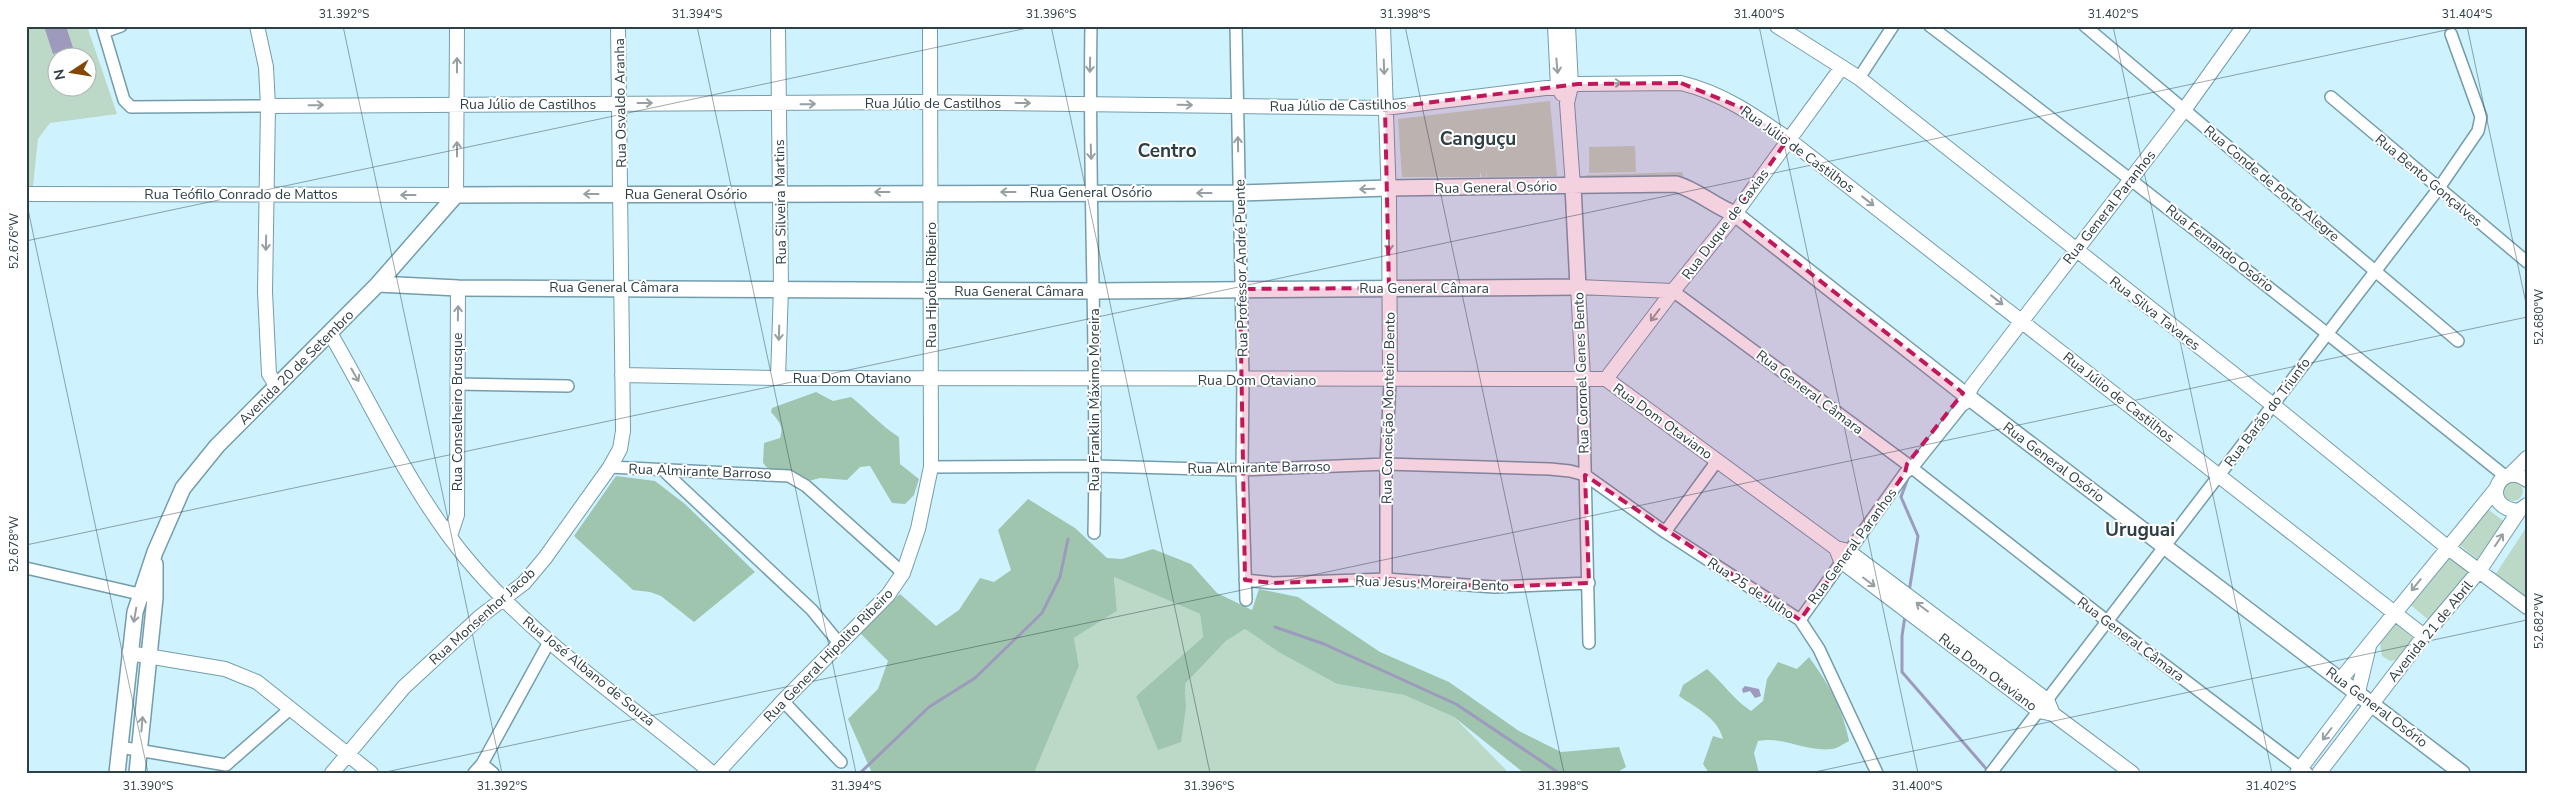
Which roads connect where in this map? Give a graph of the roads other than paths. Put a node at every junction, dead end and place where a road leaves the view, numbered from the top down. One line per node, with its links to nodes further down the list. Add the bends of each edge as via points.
1 (121, 26): 17 (street)
2 (256, 26): 30 (street, via 266,67)
3 (457, 26): 27 (street, one-way to 3)
4 (618, 26): 26 (street, Rua Osvaldo Aranha)
5 (778, 26): 28 (street, Rua Silveira Martins)
6 (930, 26): 25 (street, Rua Hipólito Ribeiro)
7 (1091, 26): 29 (street, Rua Franklin Máximo Moreira, one-way to 29)
8 (1236, 26): 31 (street, Rua Professor André Puente)
9 (1383, 26): 32 (street, Rua Conceição Monteiro Bento, one-way to 32)
10 (1555, 26): 19 (street, Rua Coronel Genes Bento)
11 (1568, 26): 20 (street, Rua Coronel Genes Bento)
12 (1777, 26): 21 (street, Rua Silva Tavares)
13 (1893, 26): 22 (street)
14 (1930, 26): 35 (street, Rua Fernando Osório)
15 (2085, 26): 33 (street, Rua Conde de Porto Alegre)
16 (2244, 26): 33 (street, Rua General Paranhos)
17 (103, 29): 30 (street, Rua Júlio de Castilhos, via 126,104 131,107)
18 (2451, 34): 38 (street, Rua Barão do Triunfo, via 2480,117 2478,131)
19 (1555, 44): 20 (street); 23 (street, Rua Coronel Genes Bento, one-way to 23)
20 (1569, 44): 23 (street, Rua Coronel Genes Bento)
21 (1842, 67): 22 (street, Rua Silva Tavares); 34 (street, Rua Duque de Caxias)
22 (1859, 78): 48 (street, Rua Silva Tavares)
23 (1565, 86): 32 (street, Rua Júlio de Castilhos); 34 (street, Rua Júlio de Castilhos, one-way to 34, via 1681,83 1742,108); 36 (street, Rua Coronel Genes Bento)
24 (2331, 97): 38 (street, Rua Bento Gonçalves)
25 (931, 102): 28 (street, Rua Júlio de Castilhos, one-way to 25); 29 (street, Rua Júlio de Castilhos, one-way to 29); 39 (street, Rua Hipólito Ribeiro)
26 (619, 103): 27 (street, Rua Júlio de Castilhos); 28 (street, Rua Júlio de Castilhos, one-way to 28); 45 (street, Rua Osvaldo Aranha)
27 (457, 104): 30 (street, Rua Júlio de Castilhos, one-way to 27); 46 (street, one-way to 27)
28 (779, 104): 41 (street, Rua Silveira Martins)
29 (1090, 104): 31 (street, Rua Júlio de Castilhos, one-way to 31); 40 (street, Rua Franklin Máximo Moreira, one-way to 40)
30 (268, 106): 44 (street)
31 (1238, 106): 32 (street, Rua Júlio de Castilhos); 42 (street, Rua Professor André Puente, one-way to 31)
32 (1385, 108): 37 (street, Rua Conceição Monteiro Bento)
33 (2184, 110): 35 (street, Rua General Paranhos); 50 (street, Rua Conde de Porto Alegre)
34 (1788, 139): 47 (street, Rua Duque de Caxias); 61 (street, Rua Júlio de Castilhos, one-way to 61)
35 (2131, 179): 48 (street, Rua General Paranhos); 63 (street, Rua Fernando Osório)
36 (1573, 186): 37 (main road, Rua General Osório); 47 (main road, Rua General Osório, via 1676,184 1688,188); 53 (main road, Rua Coronel Genes Bento)
37 (1388, 188): 42 (main road, Rua General Osório, one-way to 42); 56 (street, Rua Conceição Monteiro Bento, one-way to 56)
38 (2439, 188): 49 (street, Rua Bento Gonçalves); 50 (street, Rua Barão do Triunfo)
39 (931, 192): 40 (main road, Rua General Osório, one-way to 39); 41 (main road, Rua General Osório, one-way to 41); 58 (street, Rua Hipólito Ribeiro)
40 (1092, 192): 42 (main road, Rua General Osório, one-way to 40); 59 (street, Rua Franklin Máximo Moreira)
41 (779, 193): 45 (main road, Rua General Osório); 55 (street, Rua Silveira Martins)
42 (1239, 193): 57 (street, Rua Professor André Puente)
43 (26, 194): 44 (street, Rua Teófilo Conrado de Mattos)
44 (268, 194): 46 (street, Rua Teófilo Conrado de Mattos, one-way to 44); 74 (street, one-way to 74, via 266,320 269,374)
45 (622, 194): 46 (main road, Rua General Osório, one-way to 46); 52 (street, Rua Osvaldo Aranha)
46 (456, 195): 51 (main road, Avenida 20 de Setembro)
47 (1732, 218): 60 (street, Rua Duque de Caxias); 76 (main road, Rua General Osório)
48 (2076, 251): 61 (street, Rua General Paranhos); 77 (street, Rua Silva Tavares)
49 (2527, 262)
50 (2376, 270): 63 (street, Rua Barão do Triunfo); 64 (street, Rua Conde de Porto Alegre)
51 (378, 284): 54 (main road, Rua General Câmara); 62 (main road, Avenida 20 de Setembro)
52 (622, 287): 54 (main road, Rua General Câmara); 55 (main road, Rua General Câmara); 65 (street, Rua Osvaldo Aranha)
53 (1578, 287): 56 (main road, Rua General Câmara); 60 (street, Rua General Câmara); 68 (street, Rua Coronel Genes Bento)
54 (458, 288): 73 (street, Rua Conselheiro Brusque, one-way to 54)
55 (781, 288): 58 (main road, Rua General Câmara); 66 (street, Rua Silveira Martins, one-way to 66)
56 (1389, 288): 57 (main road, Rua General Câmara); 72 (street, Rua Conceição Monteiro Bento)
57 (1240, 289): 59 (main road, Rua General Câmara); 71 (street, Rua Professor André Puente)
58 (932, 290): 59 (main road, Rua General Câmara); 67 (street, Rua Hipólito Ribeiro)
59 (1094, 291): 69 (street, Rua Franklin Máximo Moreira)
60 (1673, 291): 70 (street, Rua Duque de Caxias, one-way to 70); 85 (street, Rua General Câmara)
61 (2022, 321): 76 (street, Rua General Paranhos); 89 (street, Rua Júlio de Castilhos)
62 (330, 333): 74 (main road, Avenida 20 de Setembro); 96 (street, Rua José Albano de Souza, one-way to 96, via 402,461)
63 (2328, 333): 77 (street, Rua Barão do Triunfo); 90 (street, Rua Fernando Osório)
64 (2458, 341)
65 (622, 375): 66 (street, Rua Dom Otaviano); 78 (street, Rua Osvaldo Aranha, via 623,431)
66 (778, 378): 67 (street, Rua Dom Otaviano)
67 (932, 378): 69 (street, Rua Dom Otaviano); 84 (street, Rua General Hipolito Ribeiro)
68 (1583, 378): 70 (street, Rua Dom Otaviano); 72 (street, Rua Dom Otaviano); 88 (street, Rua Coronel Genes Bento)
69 (1095, 379): 71 (street, Rua Dom Otaviano); 82 (street, Rua Franklin Máximo Moreira)
70 (1606, 379): 80 (street, Rua Dom Otaviano)
71 (1243, 380): 72 (street, Rua Dom Otaviano); 86 (street, Rua Professor André Puente)
72 (1390, 380): 81 (street, Rua Conceição Monteiro Bento)
73 (457, 384): 75 (street); 96 (street, Rua Conselheiro Brusque, via 457,515)
74 (276, 385): 99 (main road, Avenida 20 de Setembro, via 217,446 183,488)
75 (568, 386)
76 (1965, 395): 85 (street, Rua General Paranhos); 98 (main road, Rua General Osório)
77 (2273, 405): 89 (street, Rua Barão do Triunfo); 97 (street, Rua Silva Tavares)
78 (620, 449): 83 (street, Rua Monsenhor Jacob)
79 (2527, 458): 90 (street)
80 (1717, 461): 94 (street); 100 (street, Rua Dom Otaviano)
81 (1386, 464): 86 (street, Rua Almirante Barroso); 88 (street, Rua Almirante Barroso, via 1550,469); 104 (street, Rua Conceição Monteiro Bento)
82 (1095, 466): 84 (street, Rua Almirante Barroso); 86 (street, Rua Almirante Barroso); 95 (street, Rua Franklin Máximo Moreira)
83 (610, 467): 87 (street, Rua Almirante Barroso); 109 (street, Rua Monsenhor Jacob, via 545,558 524,582)
84 (931, 467): 103 (street, Rua General Hipolito Ribeiro, via 918,529)
85 (1908, 468): 100 (street, Rua General Paranhos); 114 (street, Rua General Câmara)
86 (1242, 470): 105 (street, Rua Professor André Puente)
87 (664, 471): 103 (street, Rua Almirante Barroso, via 789,476 806,486); 118 (street, via 812,610)
88 (1585, 475): 94 (street, Rua 25 de Julho); 106 (street, Rua Coronel Genes Bento)
89 (2219, 475): 98 (street, Rua Barão do Triunfo); 112 (street, Rua Júlio de Castilhos)
90 (2508, 476): 91 (street, via 2516,474); 92 (street, Avenida 21 de Abril)
91 (2527, 480)
92 (2496, 489): 93 (street, via 2498,501 2506,509); 97 (street, Avenida 21 de Abril)
93 (2524, 508): 102 (street, Avenida 21 de Abril, one-way to 93)
94 (1665, 532): 113 (street, Rua 25 de Julho)
95 (1094, 534)
96 (450, 536): 109 (street, Rua José Albano de Souza)
97 (2447, 547): 102 (street, Rua Silva Tavares); 112 (street, Avenida 21 de Abril, one-way to 112)
98 (2162, 550): 114 (street, Rua Barão do Triunfo); 122 (main road, Rua General Osório); 123 (main road, Rua General Osório)
99 (156, 552): 107 (main road, Avenida 20 de Setembro); 108 (main road, Avenida 20 de Setembro)
100 (1842, 553): 113 (street, Rua General Paranhos); 125 (street, Rua Dom Otaviano)
101 (26, 568): 107 (street)
102 (2479, 571): 111 (street, Rua Silva Tavares); 115 (street, Avenida 21 de Abril)
103 (903, 573): 118 (street, Rua General Hipolito Ribeiro, via 888,595)
104 (1386, 579): 105 (street, Rua Jesus Moreira Bento, via 1273,583); 106 (street, Rua Jesus Moreira Bento, via 1494,587)
105 (1245, 580): 110 (street, Rua Professor André Puente)
106 (1589, 584): 119 (street, Rua Coronel Genes Bento)
107 (140, 593): 108 (street); 120 (main road, Avenida 20 de Setembro, one-way to 120)
108 (155, 598): 121 (main road, Avenida 20 de Setembro)
109 (503, 598): 116 (street, Rua José Albano de Souza); 130 (street, Rua Monsenhor Jacob, via 404,687)
110 (1246, 600)
111 (2527, 607)
112 (2394, 612): 115 (street, Rua Júlio de Castilhos); 117 (street, Avenida 21 de Abril)
113 (1800, 620): 141 (street, Rua 25 de Julho, via 1820,649)
114 (2107, 621): 125 (street, Rua Barão do Triunfo); 133 (street, Rua General Câmara)
115 (2424, 636): 126 (street, Avenida 21 de Abril)
116 (549, 642): 132 (street); 139 (street, Rua José Albano de Souza)
117 (2370, 642): 122 (street, Avenida 21 de Abril); 123 (street, Avenida 21 de Abril)
118 (839, 643): 124 (street, Rua General Hipolito Ribeiro)
119 (1590, 644)
120 (129, 653): 121 (street); 128 (main road, Avenida 20 de Setembro)
121 (149, 656): 127 (street, via 239,674 257,682); 129 (main road, Avenida 20 de Setembro, one-way to 121)
122 (2341, 679): 123 (main road, Rua General Osório)
123 (2355, 696): 126 (main road, Rua General Osório); 133 (street, Avenida 21 de Abril, one-way to 133)
124 (783, 701): 131 (street); 140 (street, Rua General Hipolito Ribeiro)
125 (2043, 706): 142 (street, Rua Barão do Triunfo); 143 (street, Rua Dom Otaviano)
126 (2370, 707): 144 (street, Avenida 21 de Abril); 145 (main road, Rua General Osório); 146 (main road, Rua General Osório)
127 (290, 709): 129 (street, via 226,765); 130 (street)
128 (120, 747): 129 (street); 134 (main road, Avenida 20 de Setembro)
129 (140, 749): 135 (main road, Avenida 20 de Setembro)
130 (348, 753): 136 (street, Rua Monsenhor Jacob); 137 (street)
131 (842, 762)
132 (478, 768): 138 (street)
133 (2302, 771)
134 (117, 773)
135 (137, 773)
136 (332, 773)
137 (371, 773)
138 (494, 773)
139 (712, 773)
140 (717, 773)
141 (1877, 773)
142 (1991, 773)
143 (2132, 773)
144 (2320, 773)
145 (2447, 773)
146 (2462, 773)

